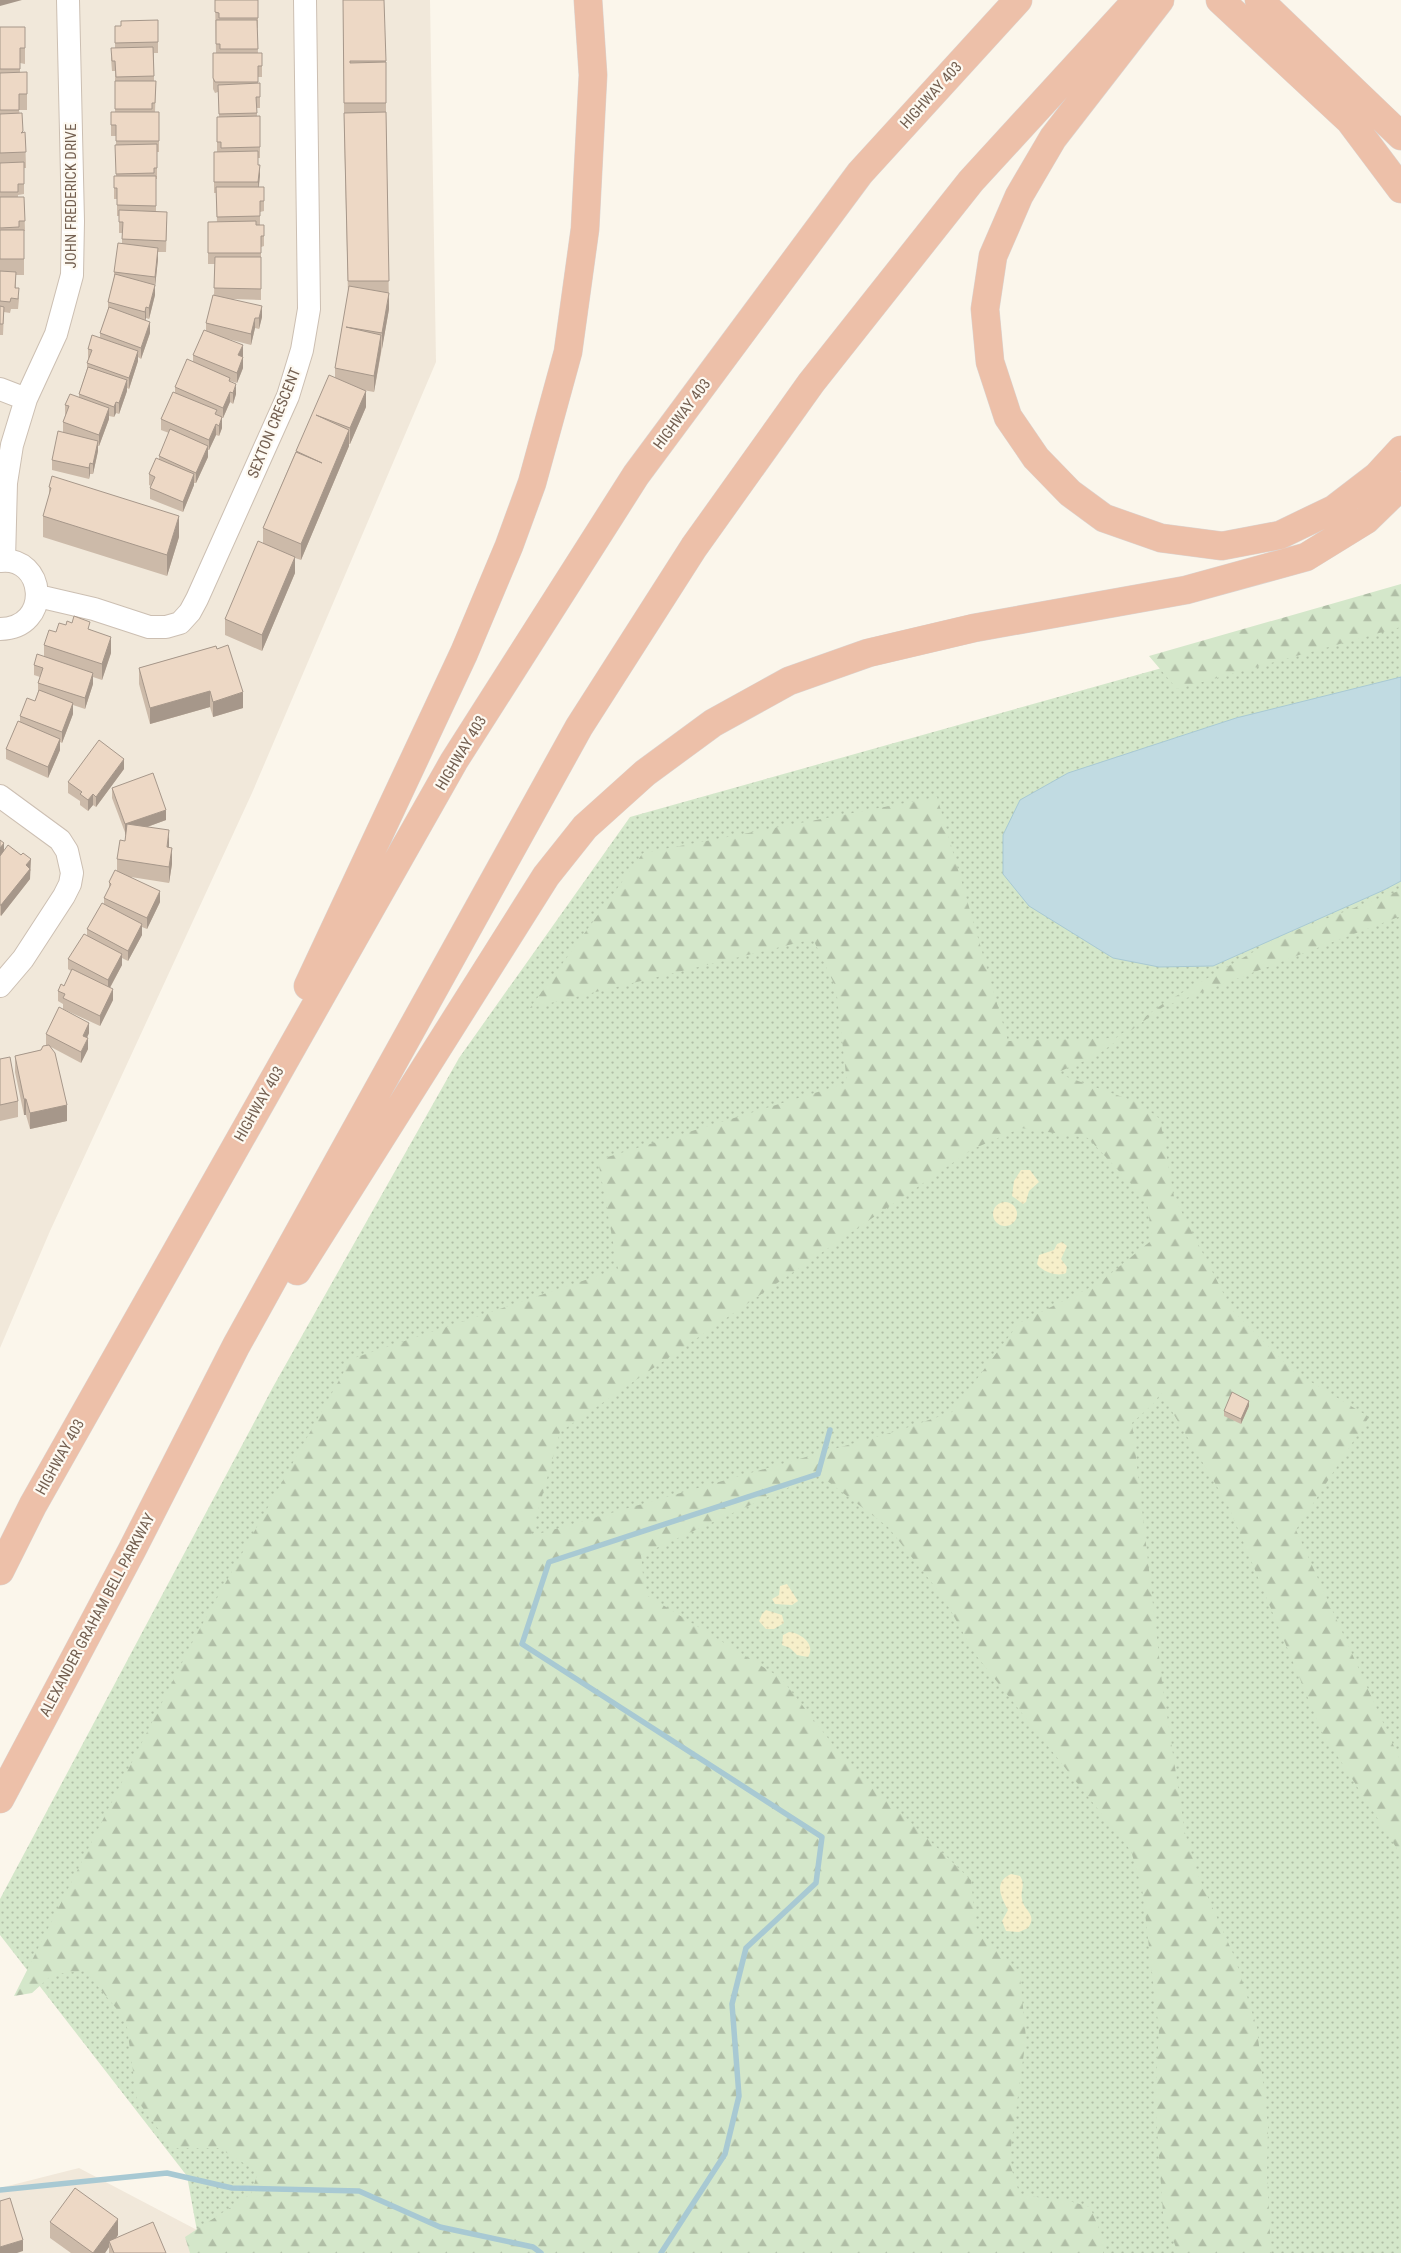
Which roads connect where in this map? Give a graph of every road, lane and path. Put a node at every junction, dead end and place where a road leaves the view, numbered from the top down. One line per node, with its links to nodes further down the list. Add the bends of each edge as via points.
1 (68, 0): 12 (street, JOHN FREDERICK DRIVE, via 72,275 56,334)
2 (305, 0): 16 (street, SEXTON CRESCENT, via 309,309 302,350 288,396 205,582 190,612 180,623 166,627 149,627 94,609)
3 (588, 0): 20 (highway, via 594,75 585,229 568,352 532,483 464,653)
4 (1018, 0): 20 (highway, HIGHWAY 403, via 860,173 636,475 454,762)
5 (1137, 0): 21 (highway, via 971,181 811,383 694,547 579,727 236,1346)
6 (1160, 0): 13 (highway, via 1052,138 1019,196 993,256 985,310 990,362 1008,417 1036,458 1070,493 1104,518 1161,538 1222,546 1280,535 1334,510 1377,476)
7 (1220, 0): 8 (highway)
8 (1252, 11): 9 (highway); 10 (highway, via 1350,121)
9 (1401, 136)
10 (1401, 188)
11 (0, 389): 12 (street)
12 (26, 399): 15 (street, JOHN FREDERICK DRIVE, via 8,464)
13 (1401, 450)
14 (1401, 486): 21 (highway, via 1366,520 1306,557 1186,590 974,628 868,653 790,681 713,723 645,773 585,827 546,876)
15 (2, 560): 16 (street, via 14,562 28,571)
16 (38, 596): 17 (street, via 30,617 10,629)
17 (0, 629)
18 (0, 796): 19 (street, via 60,840 67,851 72,873 64,896 23,959)
19 (0, 986)
20 (242, 1133): 22 (highway, HIGHWAY 403, via 33,1505)
21 (172, 1471): 23 (highway, ALEXANDER GRAHAM BELL PARKWAY)
22 (0, 1572)
23 (0, 1799)

